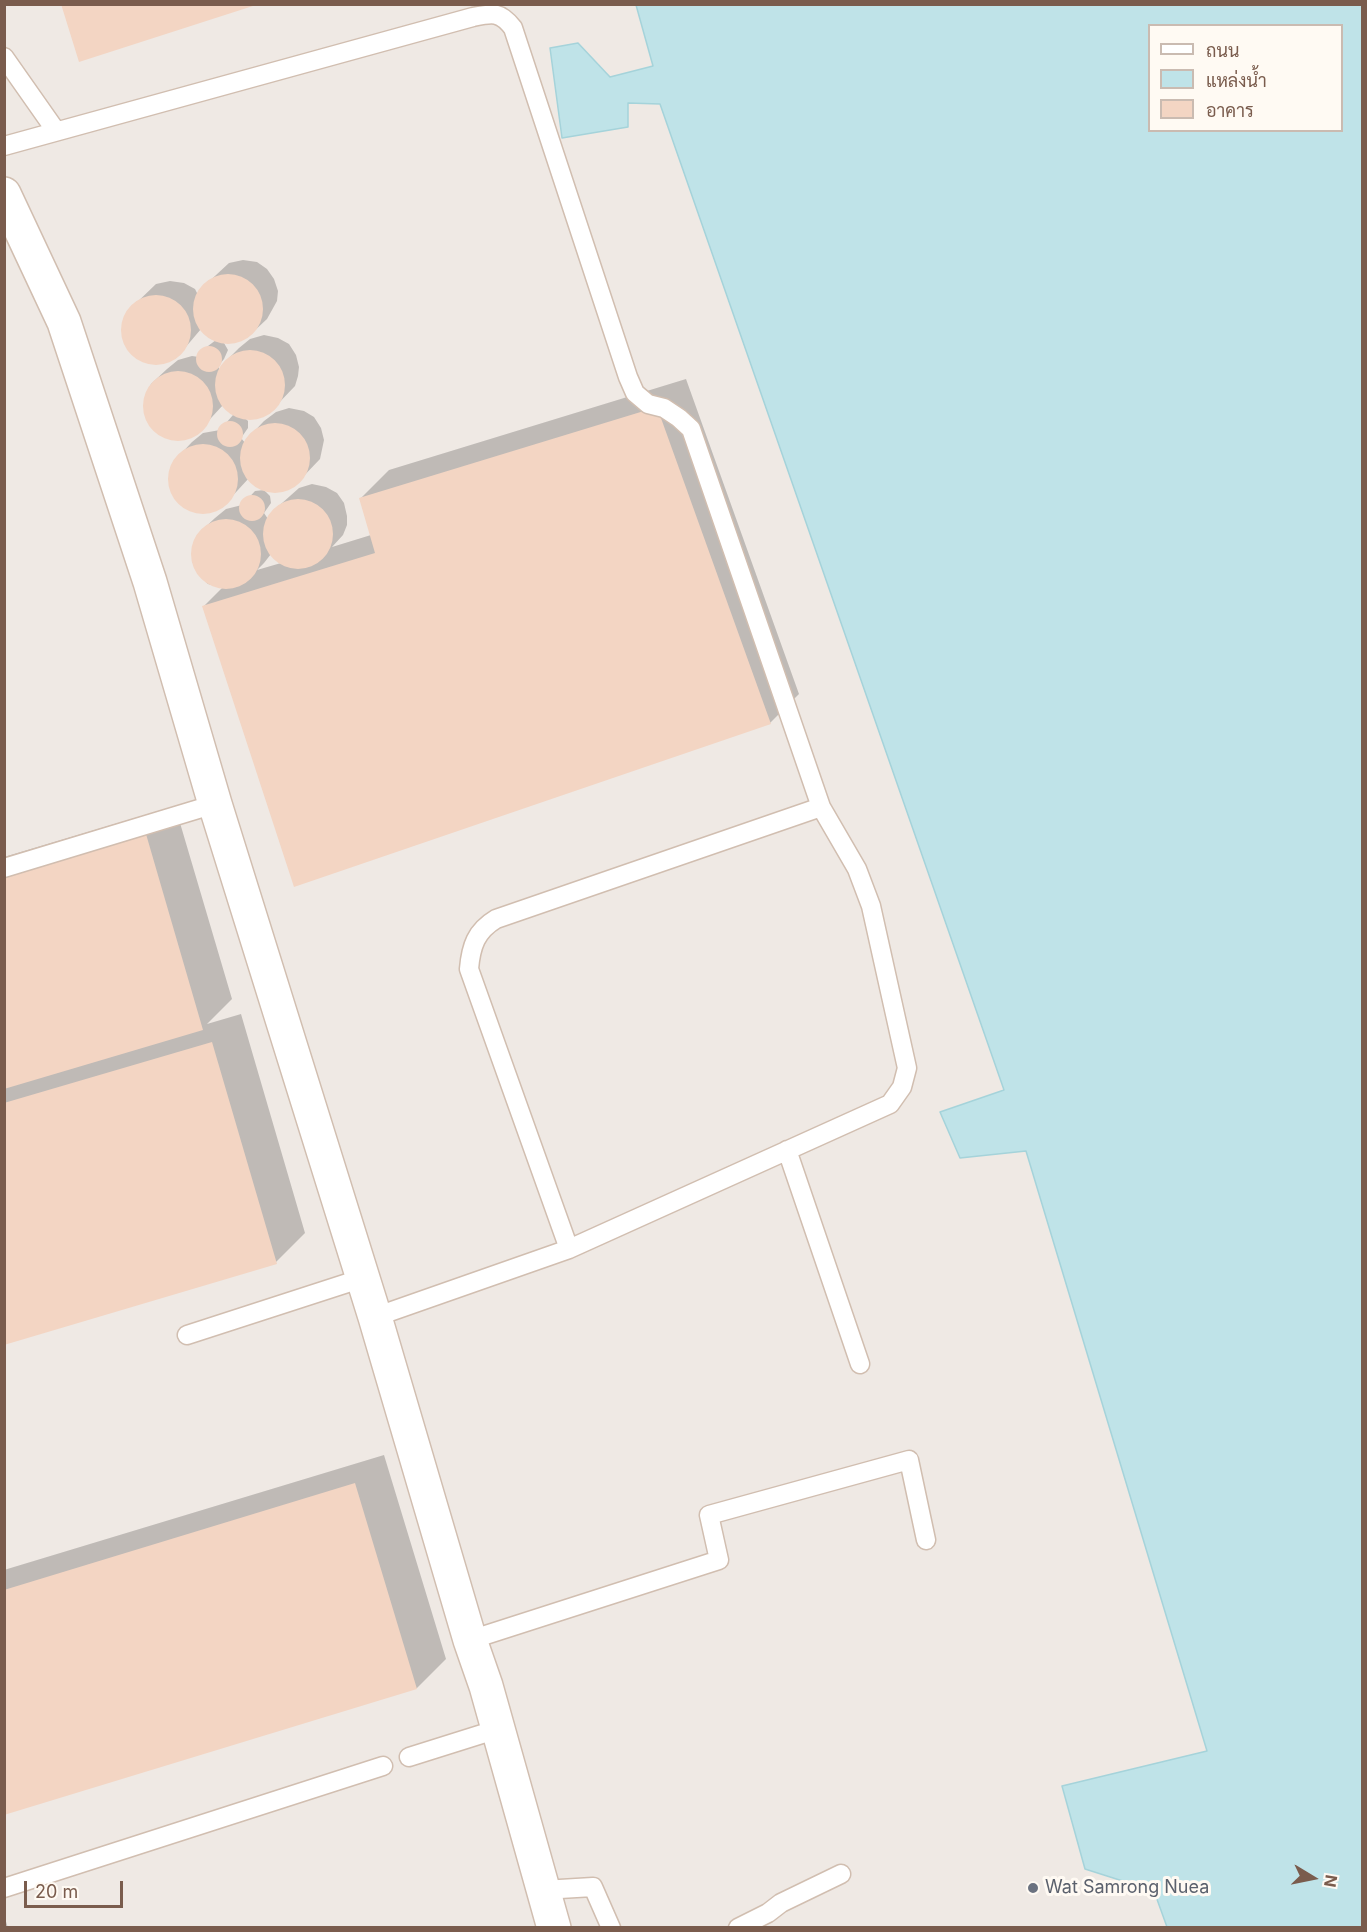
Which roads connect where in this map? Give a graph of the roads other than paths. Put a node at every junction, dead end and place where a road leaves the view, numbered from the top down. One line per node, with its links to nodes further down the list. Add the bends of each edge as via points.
1 (495, 9): 3 (lane); 7 (lane, via 513,28 635,393 648,404 664,408 691,429)
2 (4, 57): 3 (lane)
3 (56, 131): 4 (lane)
4 (4, 146)
5 (4, 194): 6 (street, via 64,322 150,582)
6 (215, 804): 8 (lane); 11 (street)
7 (821, 807): 9 (lane, via 856,869 871,906 907,1068 902,1087 890,1104); 10 (lane, via 496,919 484,926 475,940 469,969)
8 (4, 868)
9 (788, 1150): 10 (lane); 14 (lane)
10 (569, 1249): 12 (lane)
11 (363, 1278): 12 (street); 13 (lane)
12 (375, 1317): 16 (street)
13 (187, 1335)
14 (860, 1364)
15 (926, 1540): 16 (lane, via 909,1460 709,1515 718,1560)
16 (470, 1640): 17 (street)
17 (498, 1729): 18 (lane); 22 (street)
18 (409, 1757)
19 (383, 1766): 21 (lane)
20 (841, 1874): 25 (lane)
21 (4, 1888)
22 (543, 1890): 23 (street); 24 (lane, via 593,1887)
23 (554, 1928)
24 (612, 1928)
25 (738, 1928)

